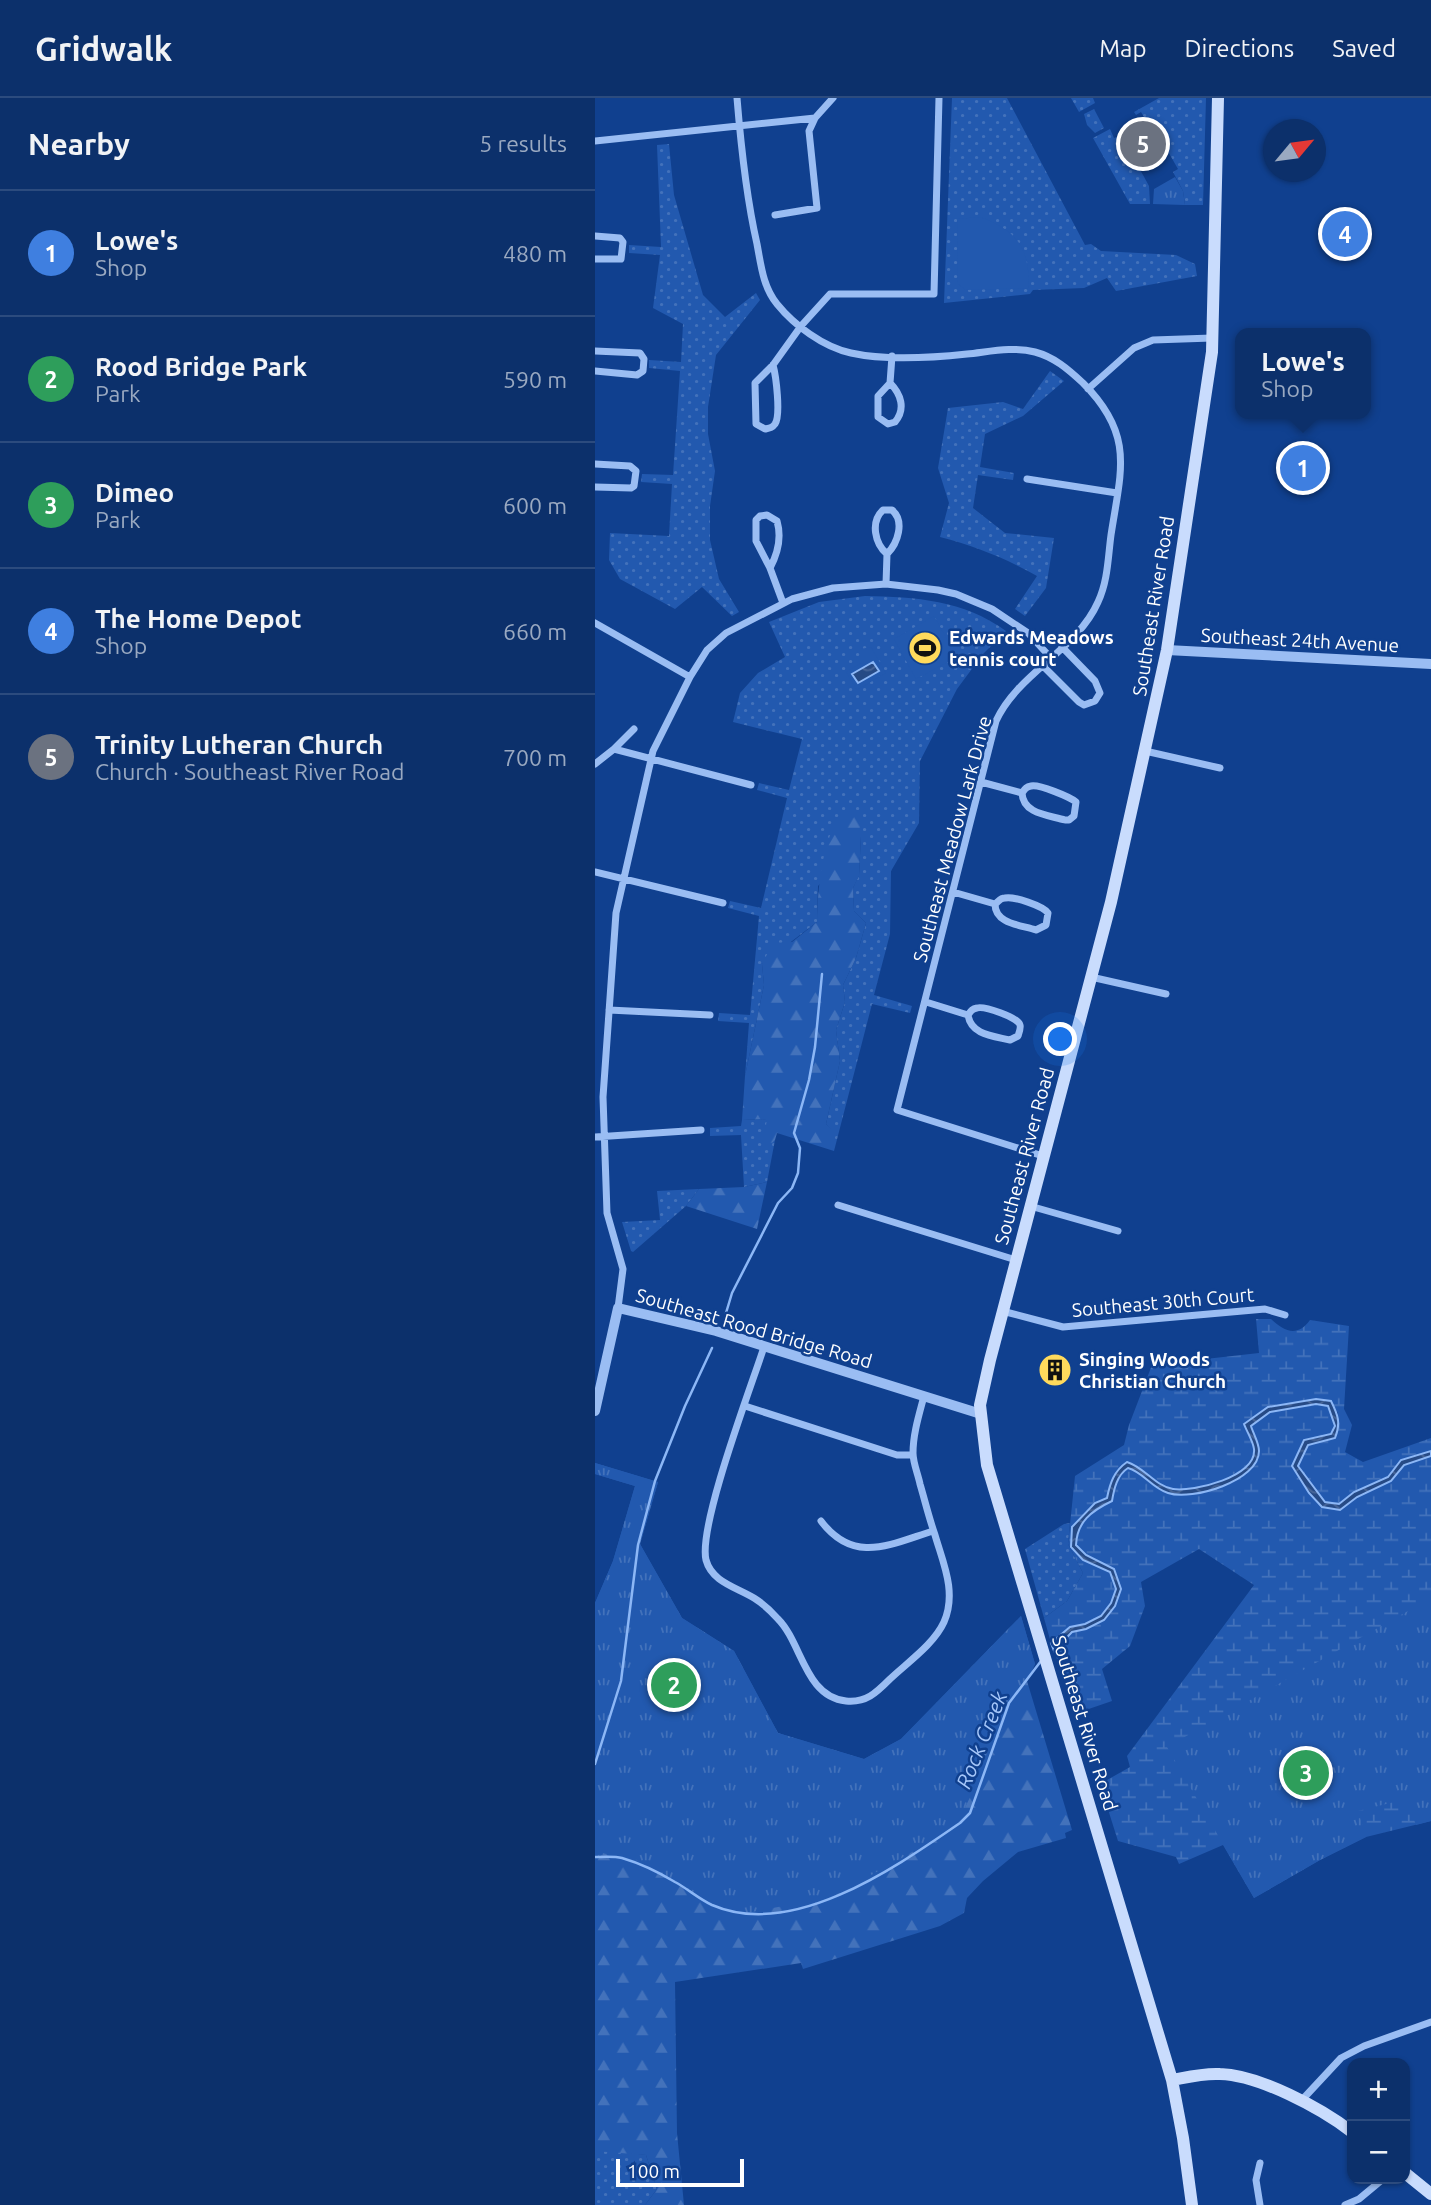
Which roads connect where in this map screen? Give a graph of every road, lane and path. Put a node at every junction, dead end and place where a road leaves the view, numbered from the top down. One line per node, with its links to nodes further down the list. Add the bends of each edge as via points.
1 (737, 98): 6 (street, Southeast Meadow Lark Drive)
2 (833, 98): 5 (street)
3 (939, 98): 11 (street, via 934,294 830,294)
4 (1218, 98): 12 (main road, Southeast River Road)
5 (815, 118): 6 (street); 8 (street, via 809,131 817,208)
6 (739, 126): 7 (street); 11 (street, Southeast Meadow Lark Drive, via 764,279 778,305)
7 (595, 141)
8 (775, 215)
9 (595, 236): 10 (street, via 623,242 621,259)
10 (595, 259)
11 (801, 326): 14 (street, Southeast Meadow Lark Drive, via 851,353); 15 (street)
12 (1212, 338): 18 (street, via 1153,340 1129,352); 29 (main road, Southeast River Road)
13 (595, 351): 16 (street, via 640,353 644,359 643,371 637,375)
14 (891, 356): 17 (street); 18 (street, Southeast Meadow Lark Drive, via 1035,352 1052,358)
15 (773, 365): 15 (street, via 754,388 756,424 765,429 777,419)
16 (595, 371)
17 (890, 383): 17 (street, via 878,396 878,417 887,424 900,414 901,399)
18 (1088, 389): 22 (street, Southeast Meadow Lark Drive, via 1119,439)
19 (595, 464): 21 (street, via 630,466 636,471 631,488)
20 (1027, 479): 22 (street)
21 (595, 487)
22 (1117, 493): 28 (street, Southeast Meadow Lark Drive, via 1099,600 1085,625)
23 (887, 554): 23 (street, via 898,541 898,518 892,510 883,510 877,517 876,540); 25 (street)
24 (770, 568): 24 (street, via 756,541 756,520 767,515 779,528 779,548); 26 (street)
25 (886, 584): 26 (street, via 833,588); 30 (street, via 937,590 983,605 1028,633)
26 (783, 603): 33 (street, via 716,640)
27 (595, 623): 33 (street)
28 (1062, 648): 30 (street, Southeast Meadow Lark Drive); 32 (street, via 1095,681 1100,692 1095,701 1079,702)
29 (1167, 650): 31 (street, Southeast 24th Avenue); 36 (main road, Southeast River Road)
30 (1051, 658): 32 (street, Southeast Meadow Lark Drive)
31 (1431, 664)
32 (1043, 666): 40 (street, Southeast Meadow Lark Drive, via 1000,712)
33 (690, 677): 37 (street)
34 (634, 729): 35 (street)
35 (614, 749): 37 (street); 38 (street)
36 (1146, 751): 39 (street); 48 (main road, Southeast River Road)
37 (651, 760): 41 (street); 44 (street)
38 (595, 764)
39 (1220, 768)
40 (981, 782): 42 (street); 45 (street, Southeast Meadow Lark Drive)
41 (751, 785)
42 (1022, 793): 42 (street, via 1030,809 1065,820 1074,816 1076,802 1070,797 1035,786)
43 (595, 872): 44 (street)
44 (622, 879): 46 (street); 51 (street)
45 (953, 892): 47 (street); 50 (street, Southeast Meadow Lark Drive)
46 (723, 903)
47 (995, 904): 47 (street, via 1003,920 1036,930 1046,925 1048,913 1043,907 1007,897)
48 (1091, 977): 49 (street); 56 (main road, Southeast River Road)
49 (1165, 994)
50 (926, 1002): 53 (street); 56 (street, Southeast Meadow Lark Drive, via 897,1110)
51 (609, 1010): 52 (street); 55 (street)
52 (710, 1015)
53 (968, 1015): 53 (street, via 980,1007 1013,1017 1021,1027 1018,1037 1010,1040 978,1031 970,1025)
54 (701, 1130): 55 (street)
55 (599, 1136): 61 (street, via 607,1213 622,1269)
56 (1043, 1156): 58 (main road, Southeast River Road)
57 (838, 1205): 60 (street)
58 (1030, 1206): 59 (street); 60 (main road, Southeast River Road)
59 (1118, 1231)
60 (1016, 1260): 62 (main road, Southeast River Road)
61 (618, 1308): 64 (street, Southeast Rood Bridge Road); 67 (street, Southeast Rood Bridge Road)
62 (1002, 1311): 63 (street, Southeast 30th Court, via 1063,1327 1265,1309); 68 (main road, Southeast River Road)
63 (1285, 1315)
64 (764, 1347): 65 (street, Southeast Rood Bridge Road); 66 (street)
65 (924, 1396): 68 (street, Southeast Rood Bridge Road); 69 (street)
66 (745, 1406): 69 (street, via 897,1455); 71 (street, via 718,1489 705,1540 706,1558 711,1572 724,1583 756,1599 781,1621 817,1686 828,1696 857,1702 872,1697 943,1625 950,1586)
67 (595, 1411)
68 (981, 1414): 73 (main road, Southeast River Road, via 987,1465)
69 (912, 1455): 71 (street)
70 (821, 1521): 71 (street, via 845,1543 868,1549)
71 (933, 1531)
72 (1431, 2022): 74 (street, via 1350,2053)
73 (1172, 2080): 74 (main road, via 1236,2075); 80 (main road, Southeast River Road)
74 (1301, 2101): 75 (main road)
75 (1347, 2128)
76 (1260, 2163): 81 (street)
77 (1410, 2177): 79 (main road)
78 (1377, 2184): 82 (street)
79 (1431, 2194)
80 (1192, 2205)
81 (1260, 2205)
82 (1345, 2205)

